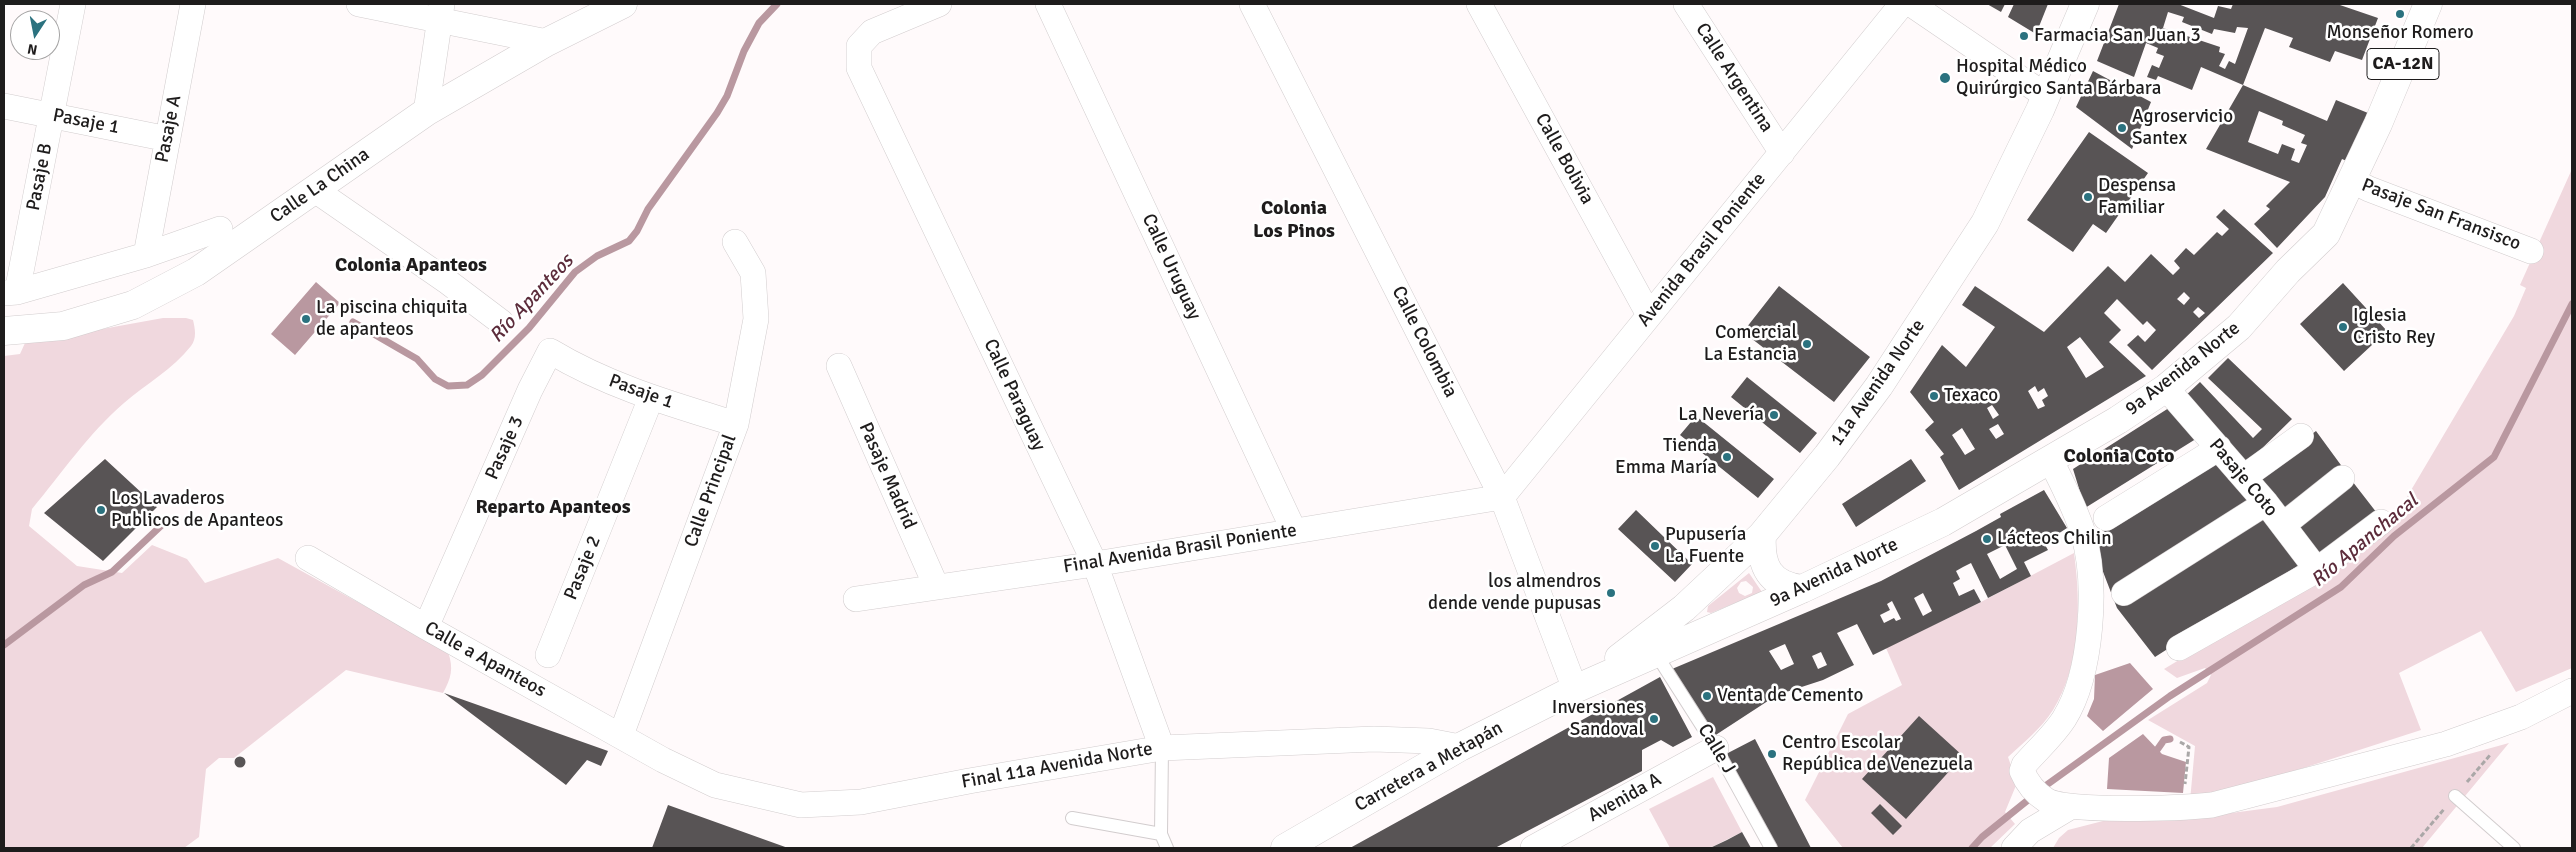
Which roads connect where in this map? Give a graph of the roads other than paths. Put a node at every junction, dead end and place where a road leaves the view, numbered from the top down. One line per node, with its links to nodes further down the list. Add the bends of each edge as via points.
1 (73, 4): 19 (street, Pasaje B)
2 (193, 4): 20 (street, Pasaje A)
3 (358, 4): 14 (street)
4 (623, 4): 15 (main road, Calle La China)
5 (939, 4): 50 (street, Calle Paraguay, via 872,32 859,46 859,68)
6 (1048, 4): 47 (street, Calle Uruguay)
7 (1252, 4): 42 (street, Calle Colombia)
8 (1478, 4): 29 (street, Calle Bolivia)
9 (1686, 4): 21 (street, Calle Argentina)
10 (1902, 4): 21 (street, Avenida Brasil Poniente)
11 (1912, 4): 16 (street)
12 (2085, 4): 16 (main road, 11a Avenida Norte)
13 (2428, 4): 22 (main road, 9a Avenida Norte / CA-12N)
14 (441, 12): 15 (street); 18 (street)
15 (547, 42): 18 (main road, Calle La China)
16 (2046, 96): 48 (main road, 11a Avenida Norte, via 1985,223 1879,386)
17 (4, 106): 19 (street, Pasaje 1)
18 (426, 112): 23 (main road, Calle La China)
19 (52, 115): 20 (street, Pasaje 1); 28 (street, Pasaje B)
20 (168, 139): 27 (street, Pasaje A)
21 (1782, 153): 29 (street, Avenida Brasil Poniente)
22 (2351, 180): 26 (street, Pasaje San Fransisco, via 2369,190); 34 (main road, 9a Avenida Norte / CA-12N, via 2326,234 2239,327)
23 (315, 190): 30 (street); 31 (main road, Calle La China, via 196,272 133,305 63,326)
24 (220, 229): 27 (street)
25 (735, 242): 36 (street, Calle Principal, via 753,273 756,319)
26 (2531, 251)
27 (146, 255): 28 (street)
28 (10, 292)
29 (1649, 315): 42 (street, Avenida Brasil Poniente)
30 (501, 322)
31 (4, 331)
32 (550, 351): 35 (street, Pasaje 1, via 576,367); 56 (street, Pasaje 3)
33 (839, 366): 52 (street, Pasaje Madrid)
34 (2166, 388): 38 (street, Pasaje Coto); 39 (main road, 9a Avenida Norte)
35 (651, 398): 36 (street, Pasaje 1); 59 (street, Pasaje 2)
36 (736, 424): 62 (street, Calle Principal)
37 (2301, 436): 40 (street)
38 (2219, 448): 40 (street, Pasaje Coto); 44 (street)
39 (2050, 459): 53 (main road, 9a Avenida Norte, via 1943,522); 68 (street, via 2086,544 2089,589 2087,650 2068,712 2022,771 2029,786 2047,801)
40 (2244, 477): 43 (street, Pasaje Coto)
41 (2342, 478): 46 (street)
42 (1502, 497): 47 (street, Final Avenida Brasil Poniente); 60 (street, Calle Colombia)
43 (2266, 503): 46 (street, Pasaje Coto); 54 (street)
44 (2106, 518)
45 (2381, 522): 51 (street)
46 (2283, 525): 51 (street, Pasaje Coto)
47 (1294, 531): 50 (street, Final Avenida Brasil Poniente)
48 (1762, 535): 53 (main road, via 1763,560 1771,575 1785,585); 60 (main road, 11a Avenida Norte, via 1684,608)
49 (308, 558): 56 (street, Calle a Apanteos)
50 (1095, 564): 52 (street, Final Avenida Brasil Poniente); 64 (street, Calle Paraguay)
51 (2317, 570): 57 (street)
52 (936, 586): 55 (street, Final Avenida Brasil Poniente)
53 (1802, 589): 58 (main road, 9a Avenida Norte)
54 (2124, 593)
55 (856, 599)
56 (426, 627): 62 (street, Calle a Apanteos)
57 (2179, 648)
58 (1656, 654): 60 (main road, 9a Avenida Norte); 65 (lane, Calle J)
59 (548, 655)
60 (1574, 689): 63 (main road, Carretera a Metapán)
61 (2572, 691): 68 (street, via 2521,717 2446,744 2212,805 2186,808)
62 (621, 735): 66 (street, Calle a Apanteos)
63 (1460, 747): 64 (street, Final 11a Avenida Norte, via 1422,740 1374,739); 72 (main road, Carretera a Metapán)
64 (1162, 748): 66 (street, Final 11a Avenida Norte, via 861,802 821,805 777,801 715,785); 70 (lane)
65 (1716, 748): 73 (street, Avenida A); 74 (lane, Calle J)
66 (663, 760)
67 (2455, 796): 76 (lane)
68 (2070, 807): 75 (street, via 2030,831)
69 (1072, 818): 70 (lane)
70 (1161, 834): 71 (lane)
71 (1167, 848)
72 (1285, 848)
73 (1533, 848)
74 (1771, 848)
75 (2014, 848)
76 (2514, 848)

